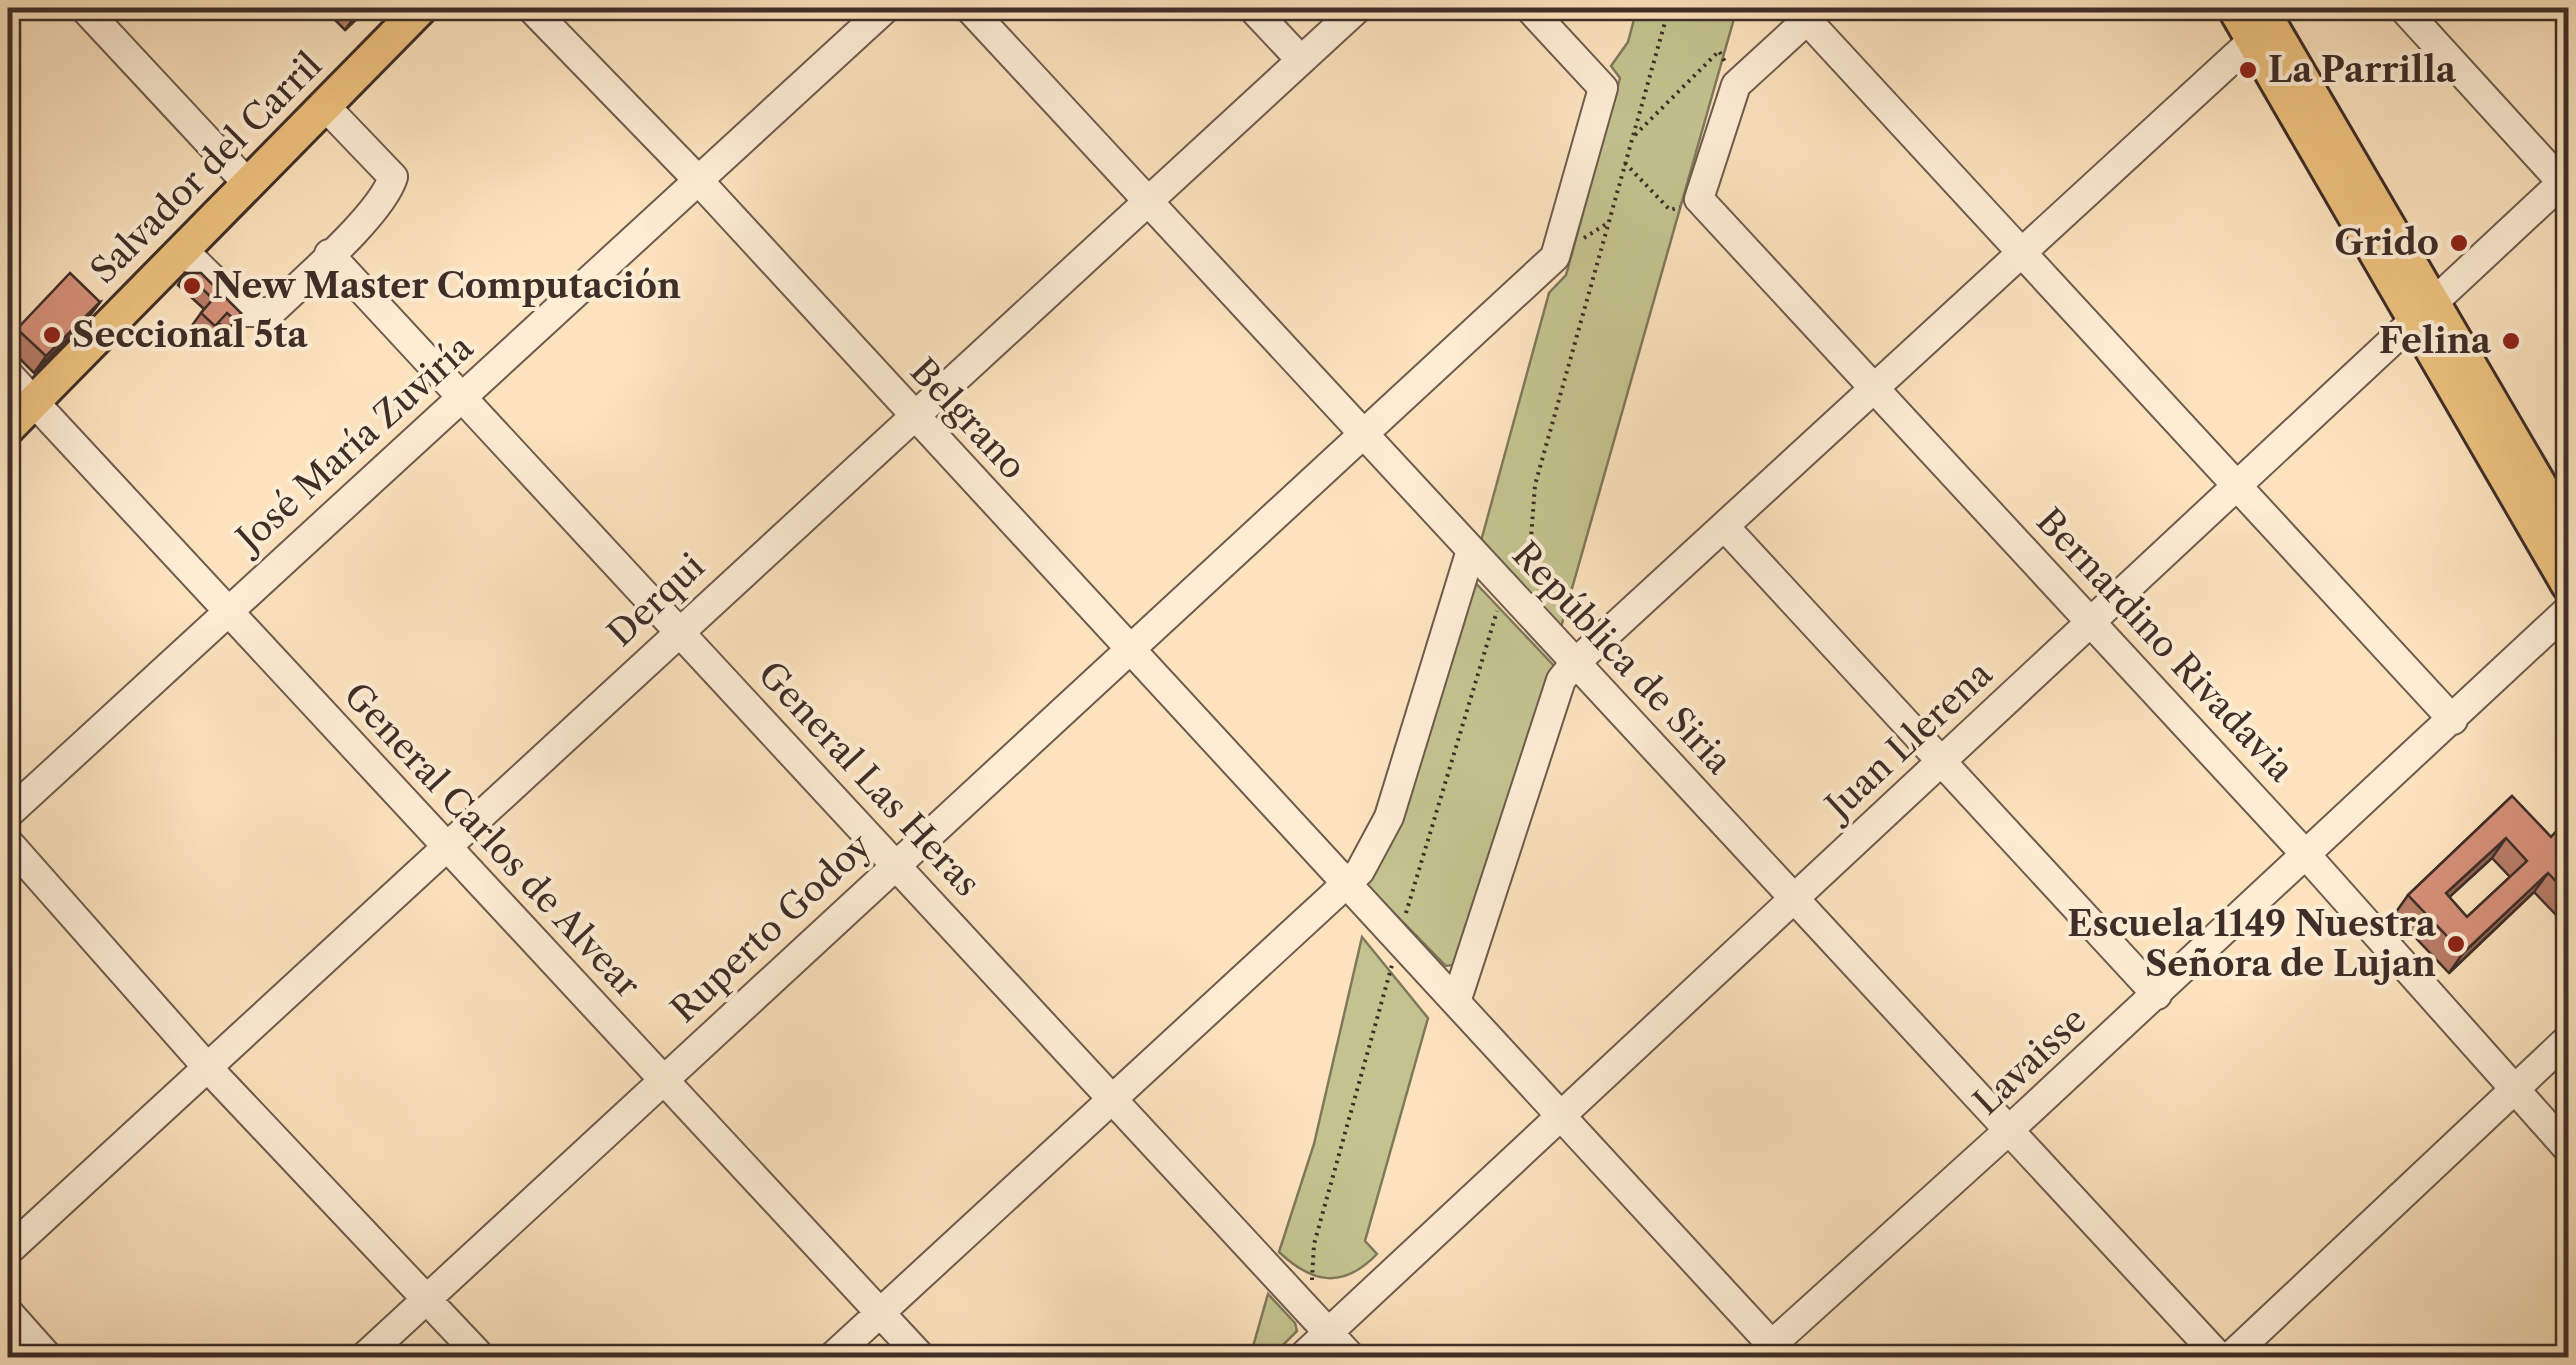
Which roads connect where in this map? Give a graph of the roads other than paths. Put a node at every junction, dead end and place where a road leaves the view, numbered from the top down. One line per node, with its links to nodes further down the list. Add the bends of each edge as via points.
1 (84, 8): 16 (street)
2 (421, 8): 14 (main road, Salvador del Carril)
3 (530, 8): 15 (street, Belgrano)
4 (886, 8): 15 (street, José María Zuviría)
5 (969, 8): 18 (street, República de Siria)
6 (1252, 8): 13 (street)
7 (1358, 8): 13 (street, Derqui)
8 (1529, 8): 29 (street, Ruperto Godoy, via 1603,88 1555,257)
9 (2234, 8): 12 (main road)
10 (2404, 8): 17 (street)
11 (1813, 14): 21 (street); 24 (street, Bernardino Rivadavia, via 1736,85 1699,199)
12 (2261, 24): 21 (street); 22 (main road)
13 (1300, 59): 18 (street, Derqui)
14 (324, 105): 16 (main road, Salvador del Carril); 20 (street, via 392,177 388,192)
15 (698, 180): 25 (street, José María Zuviría); 27 (street, Belgrano)
16 (247, 183): 19 (main road, Salvador del Carril)
17 (2567, 183): 22 (street, Juan Llerena)
18 (1147, 200): 27 (street, Derqui); 29 (street, República de Siria)
19 (182, 249): 20 (street, via 246,312 260,315 271,312); 26 (main road, Salvador del Carril)
20 (329, 254): 25 (street, General Las Heras)
21 (2021, 256): 24 (street); 30 (street)
22 (2425, 310): 30 (street, Juan Llerena); 32 (main road); 34 (main road)
23 (8, 374): 26 (street, General Carlos de Alvear)
24 (1878, 390): 31 (street); 37 (street, Bernardino Rivadavia)
25 (464, 396): 36 (street, José María Zuviría); 38 (street, General Las Heras)
26 (33, 402): 28 (main road, Salvador del Carril); 36 (street, General Carlos de Alvear)
27 (912, 414): 38 (street, Derqui); 39 (street, Belgrano)
28 (8, 428)
29 (1364, 434): 33 (street, República de Siria); 39 (street, Ruperto Godoy)
30 (2236, 489): 37 (street, Juan Llerena); 41 (street)
31 (1724, 526): 40 (street); 42 (street)
32 (2568, 533)
33 (1471, 550): 40 (street, República de Siria); 48 (street, via 1389,817)
34 (2568, 585)
35 (2568, 610): 41 (street, Lavaisse)
36 (226, 612): 43 (street, José María Zuviría); 45 (street, General Carlos de Alvear)
37 (2092, 620): 42 (street, Juan Llerena); 46 (street, Bernardino Rivadavia)
38 (679, 630): 45 (street, Derqui); 47 (street, General Las Heras)
39 (1129, 650): 47 (street, Ruperto Godoy); 48 (street, Belgrano)
40 (1574, 664): 49 (street, República de Siria); 51 (street, via 1561,680)
41 (2453, 720): 46 (street, Lavaisse)
42 (1942, 760): 49 (street, Juan Llerena); 50 (street)
43 (8, 814)
44 (8, 842): 53 (street)
45 (448, 846): 53 (street, Derqui); 54 (street, General Carlos de Alvear)
46 (2307, 856): 50 (street, Lavaisse); 55 (street, Bernardino Rivadavia)
47 (896, 864): 54 (street, Ruperto Godoy); 56 (street, General Las Heras)
48 (1348, 884): 51 (street, Belgrano); 56 (street)
49 (1795, 899): 57 (street, Juan Llerena); 58 (street, República de Siria)
50 (2157, 994): 58 (street, Lavaisse)
51 (1456, 1002): 57 (street, Belgrano)
52 (2568, 1039): 55 (street)
53 (207, 1067): 60 (street, Derqui); 61 (street)
54 (662, 1078): 61 (street, Ruperto Godoy); 62 (street, General Carlos de Alvear)
55 (2513, 1089): 59 (street, Bernardino Rivadavia); 74 (street)
56 (1114, 1097): 62 (street); 64 (street, General Las Heras)
57 (1558, 1115): 64 (street, Juan Llerena); 65 (street, Belgrano)
58 (2009, 1130): 65 (street, Lavaisse); 73 (street, República de Siria)
59 (2568, 1149)
60 (8, 1251)
61 (427, 1300): 67 (street, Ruperto Godoy); 68 (street)
62 (881, 1310): 69 (street); 70 (street, General Carlos de Alvear)
63 (8, 1312): 66 (street)
64 (1319, 1322): 71 (street, Juan Llerena); 72 (street, General Las Heras)
65 (1771, 1353)
66 (49, 1358)
67 (363, 1358)
68 (482, 1358)
69 (831, 1358)
70 (922, 1358)
71 (1300, 1358)
72 (1352, 1358)
73 (2220, 1358)
74 (2229, 1358)

